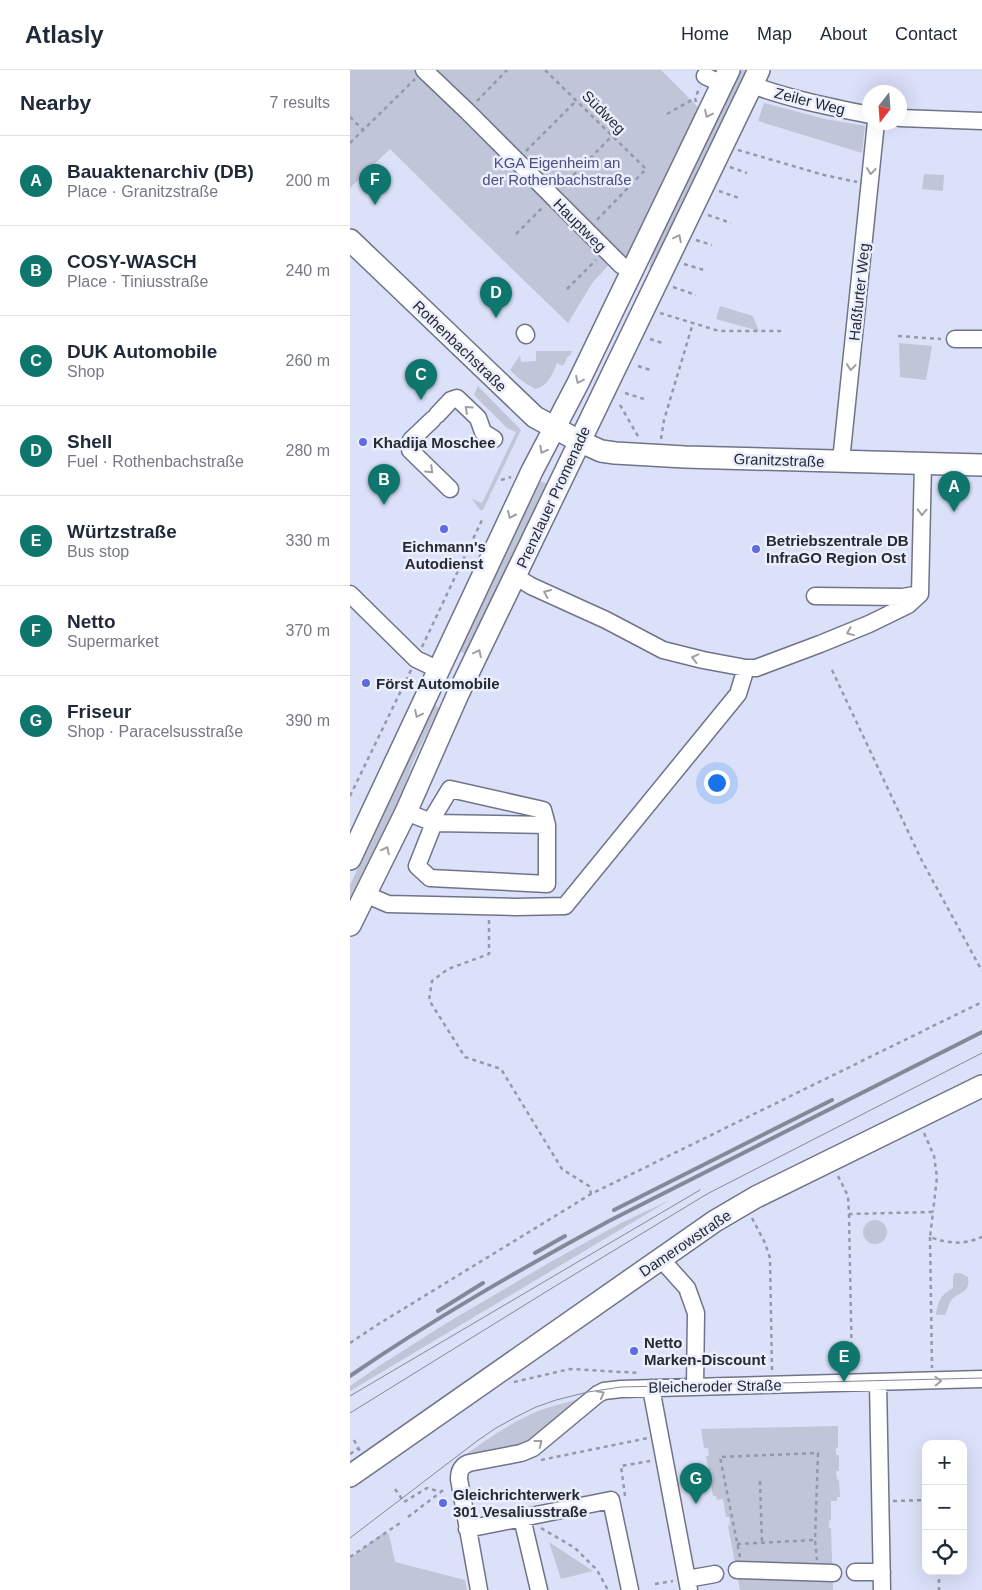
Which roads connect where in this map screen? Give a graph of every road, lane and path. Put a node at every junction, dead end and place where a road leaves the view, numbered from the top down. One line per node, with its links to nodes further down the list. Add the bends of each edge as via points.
1 (508, 70): 8 (path)
2 (545, 70): 7 (path, Südweg)
3 (420, 73): 8 (street, Hauptweg); 14 (path)
4 (719, 77): 36 (main road, Prenzlauer Promenade, one-way to 36)
5 (755, 78): 9 (street, Zeiler Weg, via 768,91); 41 (main road, Prenzlauer Promenade, one-way to 5)
6 (695, 98): 10 (path)
7 (576, 101): 16 (path, Südweg); 19 (path)
8 (467, 111): 19 (street, Hauptweg)
9 (862, 113)
10 (667, 114)
11 (350, 117): 14 (path)
12 (907, 118): 13 (street)
13 (982, 121)
14 (363, 130): 17 (path)
15 (875, 130): 59 (street, Haßfurter Weg, one-way to 59)
16 (612, 136): 24 (path); 28 (path, Südweg, via 646,169)
17 (350, 143)
18 (738, 150): 22 (path)
19 (516, 161): 24 (street, Hauptweg)
20 (730, 167): 21 (path)
21 (746, 173)
22 (861, 183)
23 (719, 191): 25 (path)
24 (552, 197): 28 (street, Hauptweg); 29 (path)
25 (739, 198)
26 (708, 215): 27 (path)
27 (731, 223)
28 (587, 230): 33 (street, Hauptweg)
29 (516, 234)
30 (350, 240): 54 (main road, Rothenbachstraße, via 535,417)
31 (696, 240): 32 (path)
32 (712, 245)
33 (605, 250): 36 (street, Hauptweg); 38 (path)
34 (684, 264): 35 (path)
35 (704, 270)
36 (633, 271): 40 (main road, Prenzlauer Promenade)
37 (673, 288): 39 (path)
38 (567, 289)
39 (696, 294)
40 (616, 305): 41 (main road); 54 (main road, Prenzlauer Promenade, one-way to 54)
41 (650, 314): 42 (path); 58 (main road, Prenzlauer Promenade)
42 (693, 323): 43 (path, via 718,331); 57 (path)
43 (781, 331)
44 (898, 336): 46 (path)
45 (650, 339): 48 (path)
46 (952, 339): 47 (street)
47 (982, 339)
48 (662, 343)
49 (638, 366): 50 (path)
50 (653, 371)
51 (625, 393): 52 (path)
52 (644, 399)
53 (620, 404): 55 (path)
54 (554, 428): 58 (main road, Rothenbachstraße); 70 (main road, Prenzlauer Promenade, one-way to 70)
55 (640, 438)
56 (494, 439): 62 (street, one-way to 62, via 482,432 478,418 457,398 451,400 411,440 410,450)
57 (661, 439)
58 (579, 441): 59 (main road, Granitzstraße, via 601,451 615,453); 64 (main road, Prenzlauer Promenade)
59 (842, 462): 60 (main road, Granitzstraße)
60 (923, 463): 61 (main road, Granitzstraße); 66 (street, one-way to 66)
61 (982, 465)
62 (450, 489)
63 (482, 520): 68 (path)
64 (515, 576): 69 (street, one-way to 64, via 663,650); 73 (main road, Prenzlauer Promenade, one-way to 64)
65 (350, 594): 68 (street)
66 (920, 594): 67 (street, via 903,597); 69 (street, one-way to 69, via 908,605 869,624 756,668)
67 (815, 596)
68 (416, 659): 70 (street); 72 (path)
69 (746, 668): 78 (street, via 738,694 565,906)
70 (439, 670): 76 (main road, Prenzlauer Promenade, one-way to 76)
71 (832, 670): 80 (path, via 921,859)
72 (350, 796)
73 (406, 812): 74 (street); 77 (main road, Prenzlauer Promenade, one-way to 73)
74 (432, 823): 75 (street); 75 (street, via 450,789 543,810); 75 (street, via 417,866 430,878 547,884)
75 (547, 825)
76 (351, 854)
77 (365, 894): 78 (street, via 388,904); 79 (main road, Prenzlauer Promenade)
78 (489, 906): 85 (path, via 489,954 448,969 432,981 428,1000 465,1058 501,1069 562,1169 589,1186)
79 (350, 925)
80 (982, 971)
81 (982, 1002): 85 (path)
82 (982, 1086): 91 (main road, Damerowstraße, via 756,1197)
83 (924, 1131): 86 (path, via 934,1156 937,1177)
84 (837, 1174): 87 (path, via 848,1196)
85 (591, 1194): 92 (path)
86 (933, 1212): 87 (path); 89 (path)
87 (849, 1214): 94 (path)
88 (751, 1217): 95 (path, via 770,1258)
89 (930, 1237): 90 (path, via 964,1243); 93 (path)
90 (982, 1237)
91 (661, 1259): 100 (street, via 687,1288 696,1313); 111 (main road, Damerowstraße)
92 (350, 1343)
93 (932, 1369)
94 (852, 1371)
95 (772, 1372)
96 (640, 1373): 98 (path, via 570,1369)
97 (982, 1380): 99 (street, Bleicheroder Straße, one-way to 97)
98 (513, 1382)
99 (878, 1382): 100 (street, Bleicheroder Straße); 129 (street)
100 (694, 1387): 101 (street, Bleicheroder Straße)
101 (651, 1388): 112 (street, Bleicheroder Straße, one-way to 101, via 464,1465 533,1448 604,1391); 134 (street)
102 (650, 1438): 104 (path)
103 (622, 1439): 104 (path)
104 (623, 1443): 107 (path)
105 (591, 1445): 107 (path)
106 (359, 1448): 108 (path)
107 (592, 1449): 110 (path)
108 (350, 1454)
109 (654, 1460): 116 (path, via 621,1466 625,1497)
110 (534, 1461)
111 (350, 1476)
112 (458, 1479): 115 (path); 122 (street)
113 (760, 1481): 124 (path)
114 (394, 1489): 115 (path, via 404,1502 427,1488)
115 (441, 1492): 119 (path)
116 (611, 1500): 120 (street); 138 (street)
117 (922, 1500): 118 (path)
118 (892, 1501)
119 (408, 1517)
120 (522, 1518): 122 (street); 136 (street); 137 (path, via 574,1548 598,1570)
121 (400, 1523): 126 (path)
122 (467, 1529): 135 (street)
123 (815, 1540): 124 (path); 125 (path, via 818,1453 720,1457); 130 (path)
124 (762, 1542): 125 (path)
125 (737, 1544): 127 (path)
126 (350, 1557)
127 (739, 1570): 130 (street)
128 (855, 1572): 129 (street)
129 (882, 1572): 139 (street)
130 (825, 1573)
131 (715, 1574): 134 (street)
132 (939, 1575): 140 (path)
133 (655, 1584): 134 (path)
134 (688, 1584)
135 (479, 1590)
136 (538, 1590)
137 (608, 1590)
138 (630, 1590)
139 (882, 1590)
140 (939, 1590)

